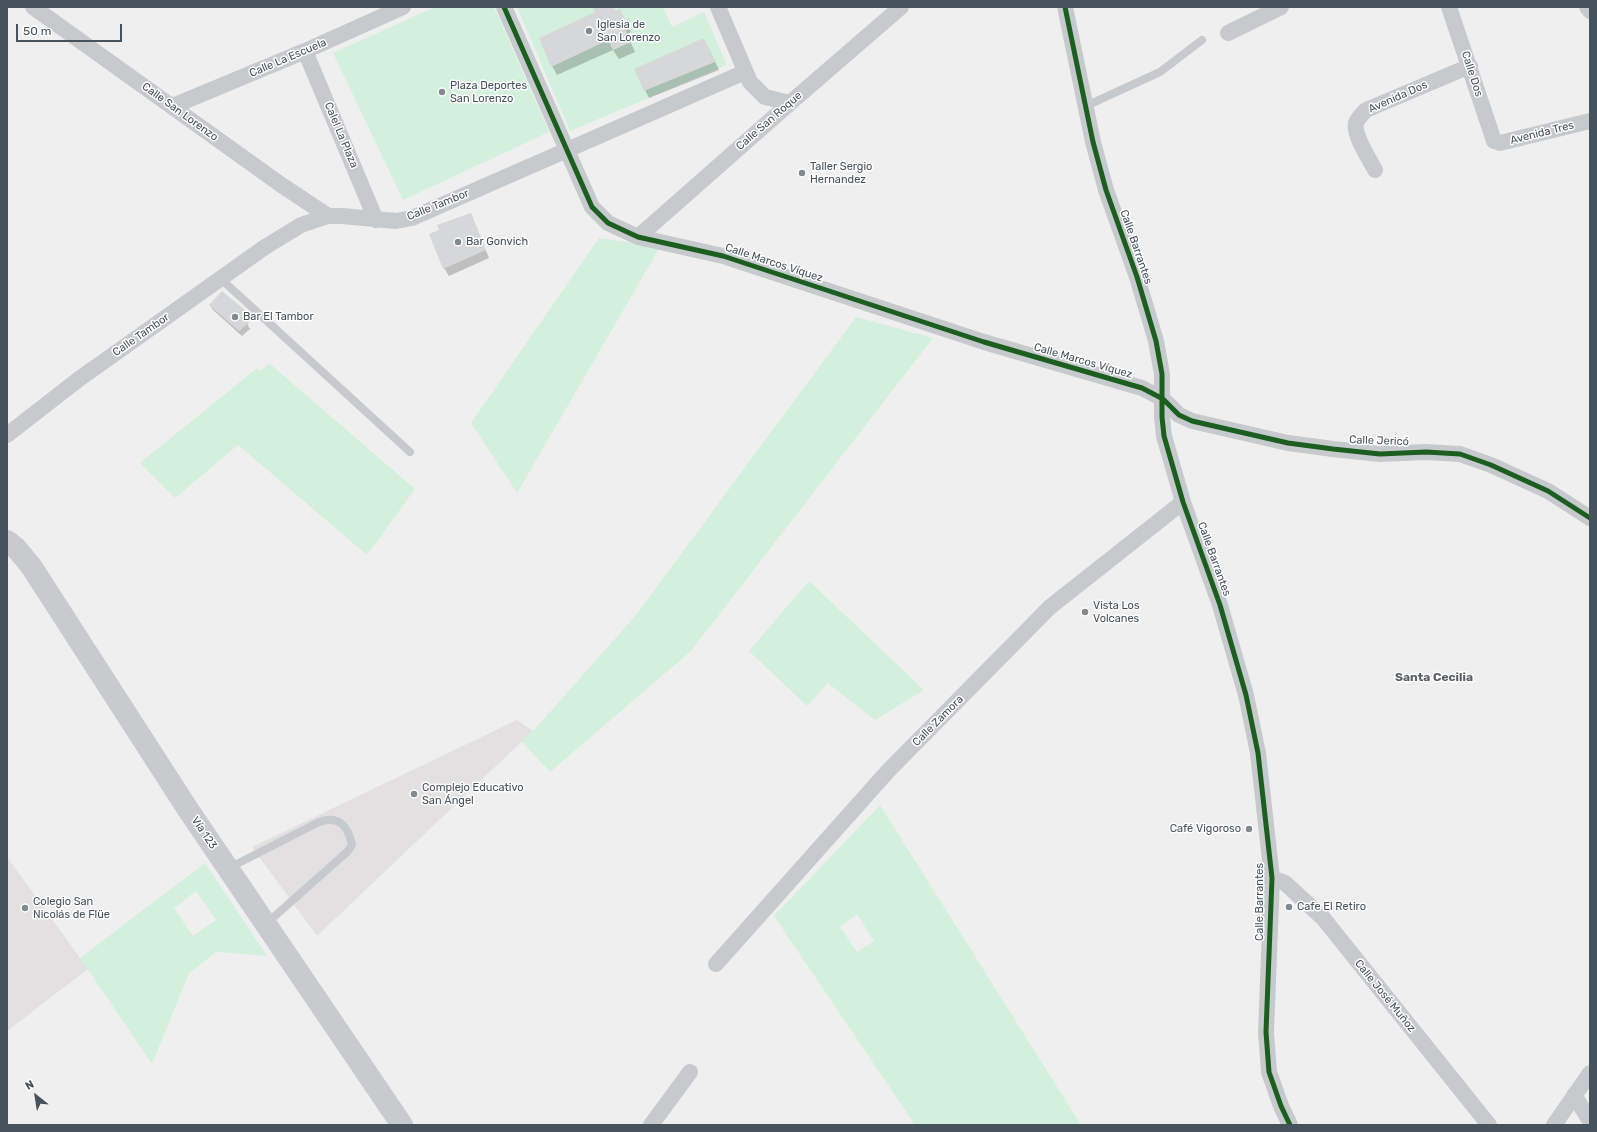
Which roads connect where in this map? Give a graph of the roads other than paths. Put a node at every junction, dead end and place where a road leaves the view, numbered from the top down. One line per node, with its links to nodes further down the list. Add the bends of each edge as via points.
1 (33, 7): 17 (street, Calle San Lorenzo)
2 (403, 7): 13 (street, Calle La Escuela)
3 (504, 7): 21 (street, Calle Marcos Víquez)
4 (718, 7): 15 (street)
5 (901, 7): 16 (street, Calle San Roque)
6 (1065, 7): 18 (street, Calle Barrantes)
7 (1281, 7): 11 (street)
8 (1449, 7): 14 (street, Calle Dos)
9 (1588, 7): 10 (street)
10 (1590, 11)
11 (1228, 33)
12 (1202, 40): 18 (lane, via 1160,72)
13 (305, 51): 17 (street, Calle La Escuela); 24 (street, Calel La Plaza)
14 (1470, 66): 20 (street, Calle Dos); 22 (street, Avenida Dos, via 1366,110 1358,118 1356,132)
15 (745, 72): 16 (street, via 750,82 765,97); 21 (street, Calle Tambor)
16 (790, 103): 25 (street, Calle San Roque)
17 (173, 106): 23 (street, Calle San Lorenzo)
18 (1086, 106): 27 (street, Calle Barrantes, via 1106,190 1137,277 1156,341 1162,374)
19 (1590, 121): 20 (street, Avenida Tres, via 1500,143)
20 (1494, 141)
21 (567, 149): 24 (street, Calle Tambor, via 412,218 396,221); 25 (street, Calle Marcos Víquez, via 592,207 598,215 608,223)
22 (1375, 170)
23 (328, 216): 24 (street, Calle Tambor); 26 (street, Calle Tambor, via 301,225)
24 (376, 220)
25 (638, 237): 27 (street, Calle Marcos Víquez, via 723,256 984,342 1142,388)
26 (220, 279): 28 (street, Calle Tambor, via 79,379); 29 (lane)
27 (1163, 400): 30 (street, Calle Barrantes, via 1164,436); 31 (street, Calle Jericó, via 1179,415 1192,420 1288,443 1380,454 1460,454 1491,464 1548,491)
28 (7, 435)
29 (410, 452)
30 (1183, 502): 34 (street, Calle Barrantes, via 1220,605 1246,695 1258,753); 36 (street, Calle Zamora, via 1050,608 888,771)
31 (1590, 518)
32 (9, 542): 33 (main road, Vía 123, via 39,578)
33 (228, 868): 35 (main road, Vía 123); 35 (lane, via 327,819 337,820 344,827 352,845 347,852)
34 (1272, 878): 43 (street, Calle Barrantes, via 1266,1032 1269,1072); 44 (street, Calle José Muñoz, via 1285,883 1323,918)
35 (266, 924): 41 (main road, Vía 123)
36 (716, 964)
37 (690, 1072): 42 (street)
38 (1590, 1073): 39 (street)
39 (1574, 1094): 40 (street); 45 (street)
40 (1590, 1122)
41 (402, 1125)
42 (651, 1125)
43 (1290, 1125)
44 (1489, 1125)
45 (1554, 1125)

